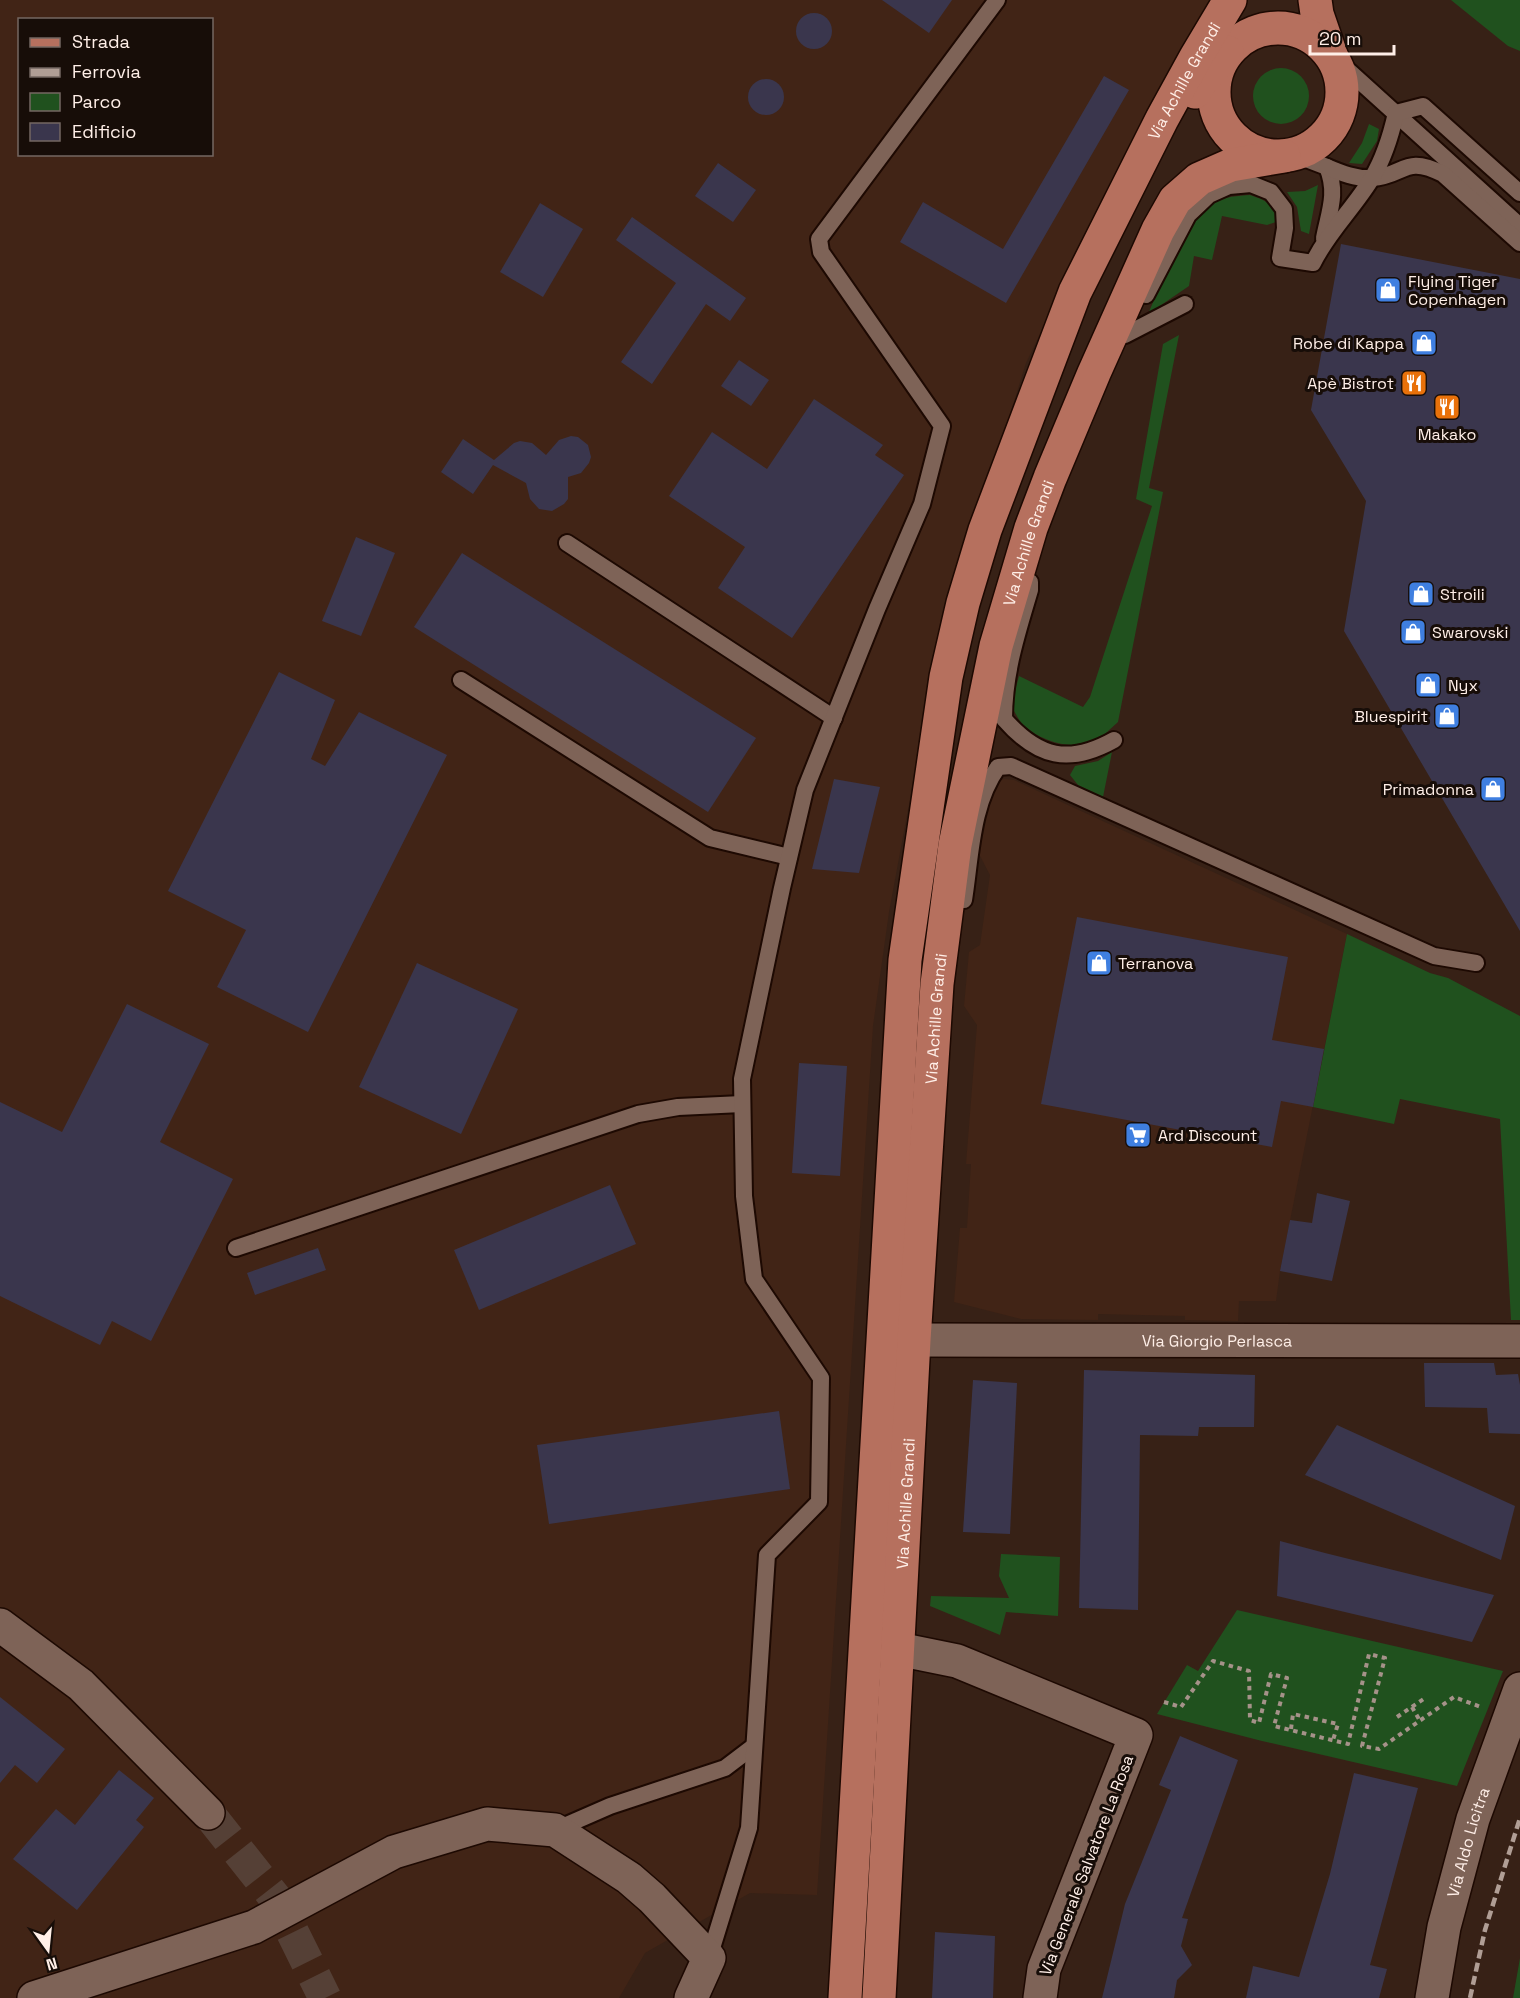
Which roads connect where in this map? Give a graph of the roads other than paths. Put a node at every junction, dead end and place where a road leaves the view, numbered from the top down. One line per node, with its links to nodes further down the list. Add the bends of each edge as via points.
1 (997, 0): 21 (lane, via 819,239 821,252 942,426 922,504)
2 (1230, 0): 22 (main road, Via Achille Grandi, via 1162,119 1090,261 1042,374 985,530 963,603 946,677)
3 (1254, 0): 5 (main road, Via Achille Grandi)
4 (1315, 0): 6 (main road)
5 (1230, 48): 6 (main road, via 1249,34 1285,27 1303,32); 8 (main road, via 1217,71 1213,92 1217,113 1227,132 1243,146 1263,155); 22 (main road, Via Achille Grandi, via 1199,84 1102,274 1057,381 982,590)
6 (1331, 55): 7 (lane); 8 (main road, via 1342,84 1338,115 1320,140)
7 (1396, 113): 10 (lane, via 1391,138); 11 (lane, via 1423,105); 12 (lane)
8 (1289, 155): 9 (lane); 17 (main road, Via Achille Grandi, via 1231,165 1199,179 1175,201 1158,230)
9 (1327, 167): 10 (lane, via 1350,176); 14 (lane, via 1334,194)
10 (1372, 178): 13 (lane, via 1417,165 1432,168); 14 (lane)
11 (1520, 193)
12 (1520, 226)
13 (1520, 243)
14 (1322, 245): 16 (lane, via 1313,264 1280,258 1284,209 1271,192 1251,184 1229,186 1209,195 1188,215)
15 (1185, 304): 16 (lane)
16 (1125, 335): 17 (lane, via 1086,434)
17 (1050, 478): 18 (main road, Via Achille Grandi)
18 (1031, 528): 23 (lane, via 1030,590 1008,665 1004,719 1017,734 1050,753 1080,755); 25 (main road, Via Achille Grandi, via 996,646 956,845)
19 (567, 543): 21 (lane)
20 (461, 680): 24 (lane, via 710,838)
21 (834, 718): 24 (lane, via 805,790)
22 (938, 737): 40 (main road, Via Achille Grandi, via 905,960)
23 (1114, 740)
24 (789, 857): 27 (lane, via 742,1079)
25 (944, 931): 26 (lane, via 963,905 978,811 987,781 998,767 1011,766 1434,956); 29 (main road, Via Achille Grandi, via 937,984)
26 (1476, 963)
27 (742, 1104): 28 (lane, via 678,1107 638,1114); 34 (lane, via 744,1196 754,1279 821,1378 819,1502 767,1556)
28 (236, 1248)
29 (914, 1340): 30 (street, Via Giorgio Perlasca); 32 (main road, Via Achille Grandi)
30 (1520, 1341)
31 (0, 1624): 35 (street, via 81,1685)
32 (898, 1649): 41 (main road, Via Achille Grandi); 42 (street, Via Generale Salvatore La Rosa, via 957,1661 1136,1734 1044,1969)
33 (1520, 1689): 43 (street, Via Aldo Licitra, via 1473,1819 1443,1927)
34 (754, 1746): 36 (lane, via 725,1768 610,1806); 37 (lane, via 749,1828)
35 (208, 1813)
36 (555, 1830): 37 (street, via 629,1878); 38 (street, via 487,1824 394,1852 254,1928)
37 (709, 1958): 39 (street)
38 (34, 1998)
39 (691, 1998)
40 (844, 1998)
41 (879, 1998)
42 (1040, 1998)
43 (1432, 1998)

